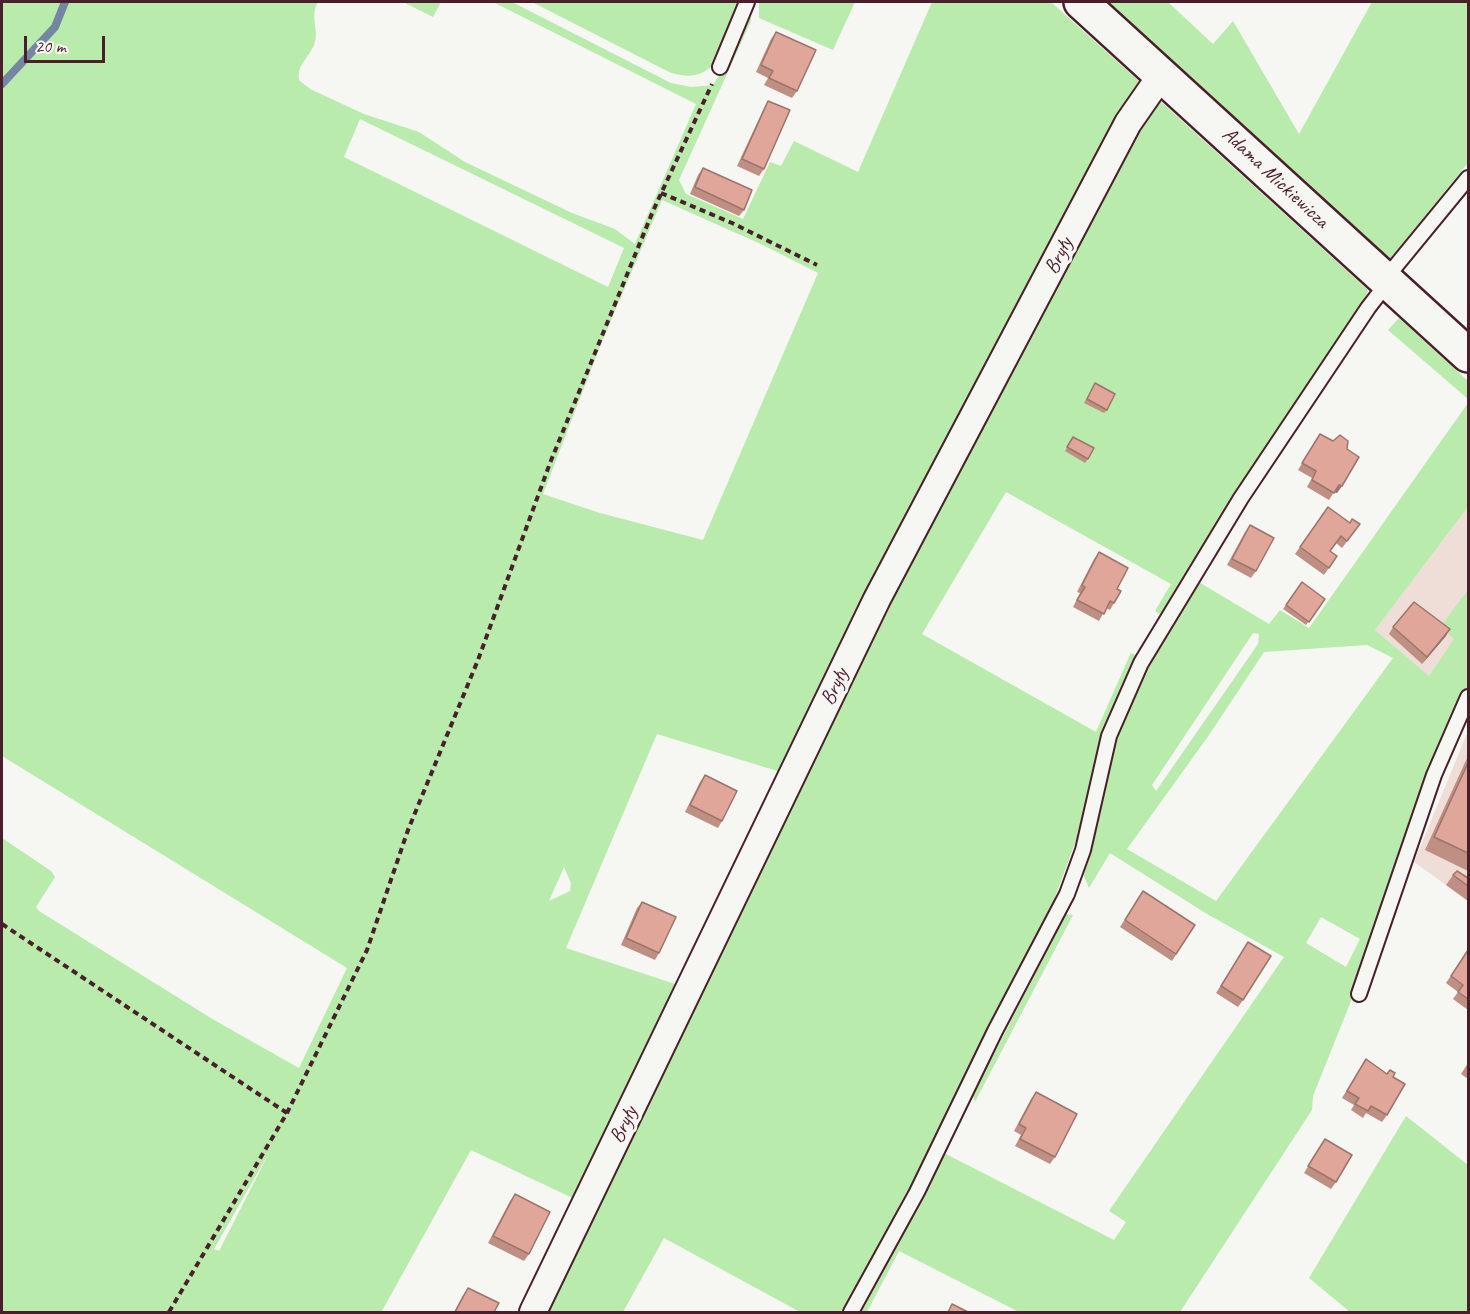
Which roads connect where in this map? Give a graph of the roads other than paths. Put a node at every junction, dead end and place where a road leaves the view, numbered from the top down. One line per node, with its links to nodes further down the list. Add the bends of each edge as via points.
1 (747, 2): 3 (lane)
2 (1081, 2): 4 (street, Adama Mickiewicza)
3 (720, 67)
4 (1162, 74): 6 (street, Adama Mickiewicza); 10 (street, Bryły, via 1128,123 877,599)
5 (1468, 178): 6 (lane)
6 (1387, 281): 7 (street, Adama Mickiewicza); 11 (lane, via 1241,498 1145,654 1109,736 1083,850 1067,894 917,1192)
7 (1468, 355)
8 (1468, 697): 9 (lane, via 1434,775)
9 (1359, 994)
10 (532, 1312)
11 (851, 1312)

